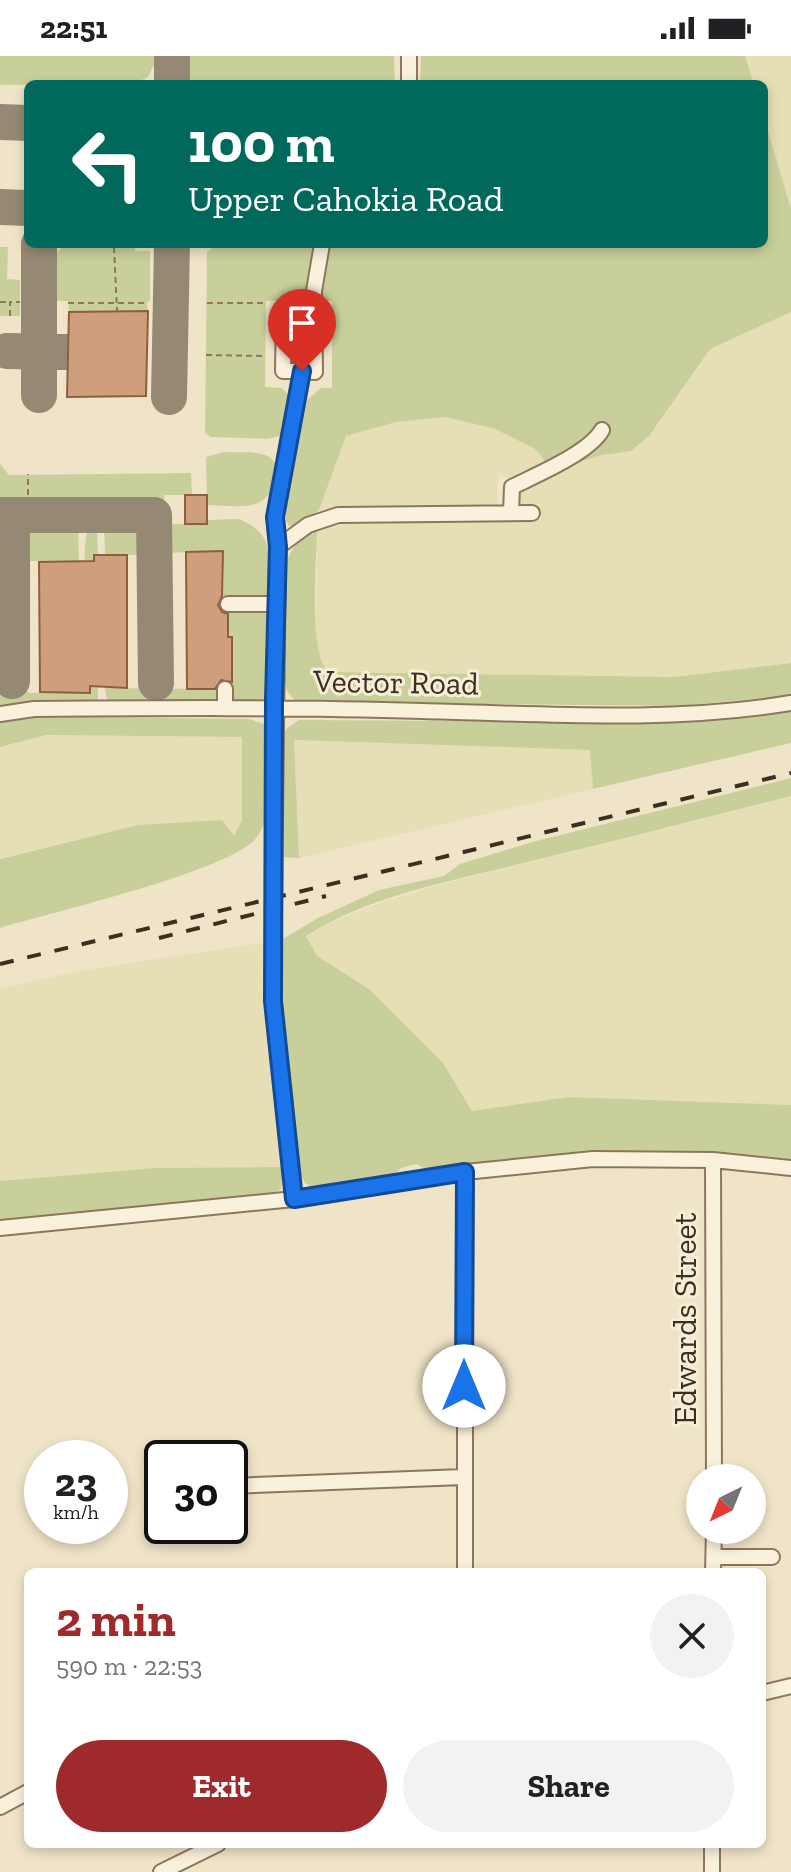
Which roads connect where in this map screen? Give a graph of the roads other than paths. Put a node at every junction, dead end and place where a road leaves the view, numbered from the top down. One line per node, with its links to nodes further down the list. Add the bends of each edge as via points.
1 (409, 56): 2 (street)
2 (409, 80)
3 (321, 248): 4 (street)
4 (314, 314): 5 (street, via 315,372); 5 (street, via 284,314 283,371)
5 (302, 371): 9 (street, via 275,517)
6 (602, 430): 7 (street, via 598,438 512,487)
7 (511, 513): 8 (street); 9 (street, via 338,515 308,525)
8 (532, 513)
9 (278, 547): 11 (street)
10 (228, 604): 11 (street)
11 (277, 604): 15 (street)
12 (225, 689): 14 (street)
13 (791, 703): 15 (street, Vector Road, via 745,710 603,715)
14 (225, 707): 15 (street, Vector Road); 16 (street, Vector Road)
15 (275, 707): 20 (street, via 273,1001)
16 (0, 714)
17 (713, 1160): 18 (street); 19 (street, via 593,1159); 22 (street, Edwards Street)
18 (791, 1168)
19 (465, 1172): 20 (street); 23 (street)
20 (294, 1199): 21 (street)
21 (0, 1228)
22 (714, 1464)
23 (463, 1477): 24 (street); 28 (street)
24 (248, 1485)
25 (714, 1544): 27 (street)
26 (772, 1557): 27 (street)
27 (714, 1565)
28 (465, 1568)
29 (791, 1686): 30 (street)
30 (766, 1692)
31 (24, 1794): 32 (street)
32 (0, 1807)
33 (210, 1848): 35 (street)
34 (712, 1848): 36 (street)
35 (161, 1872)
36 (712, 1872)

